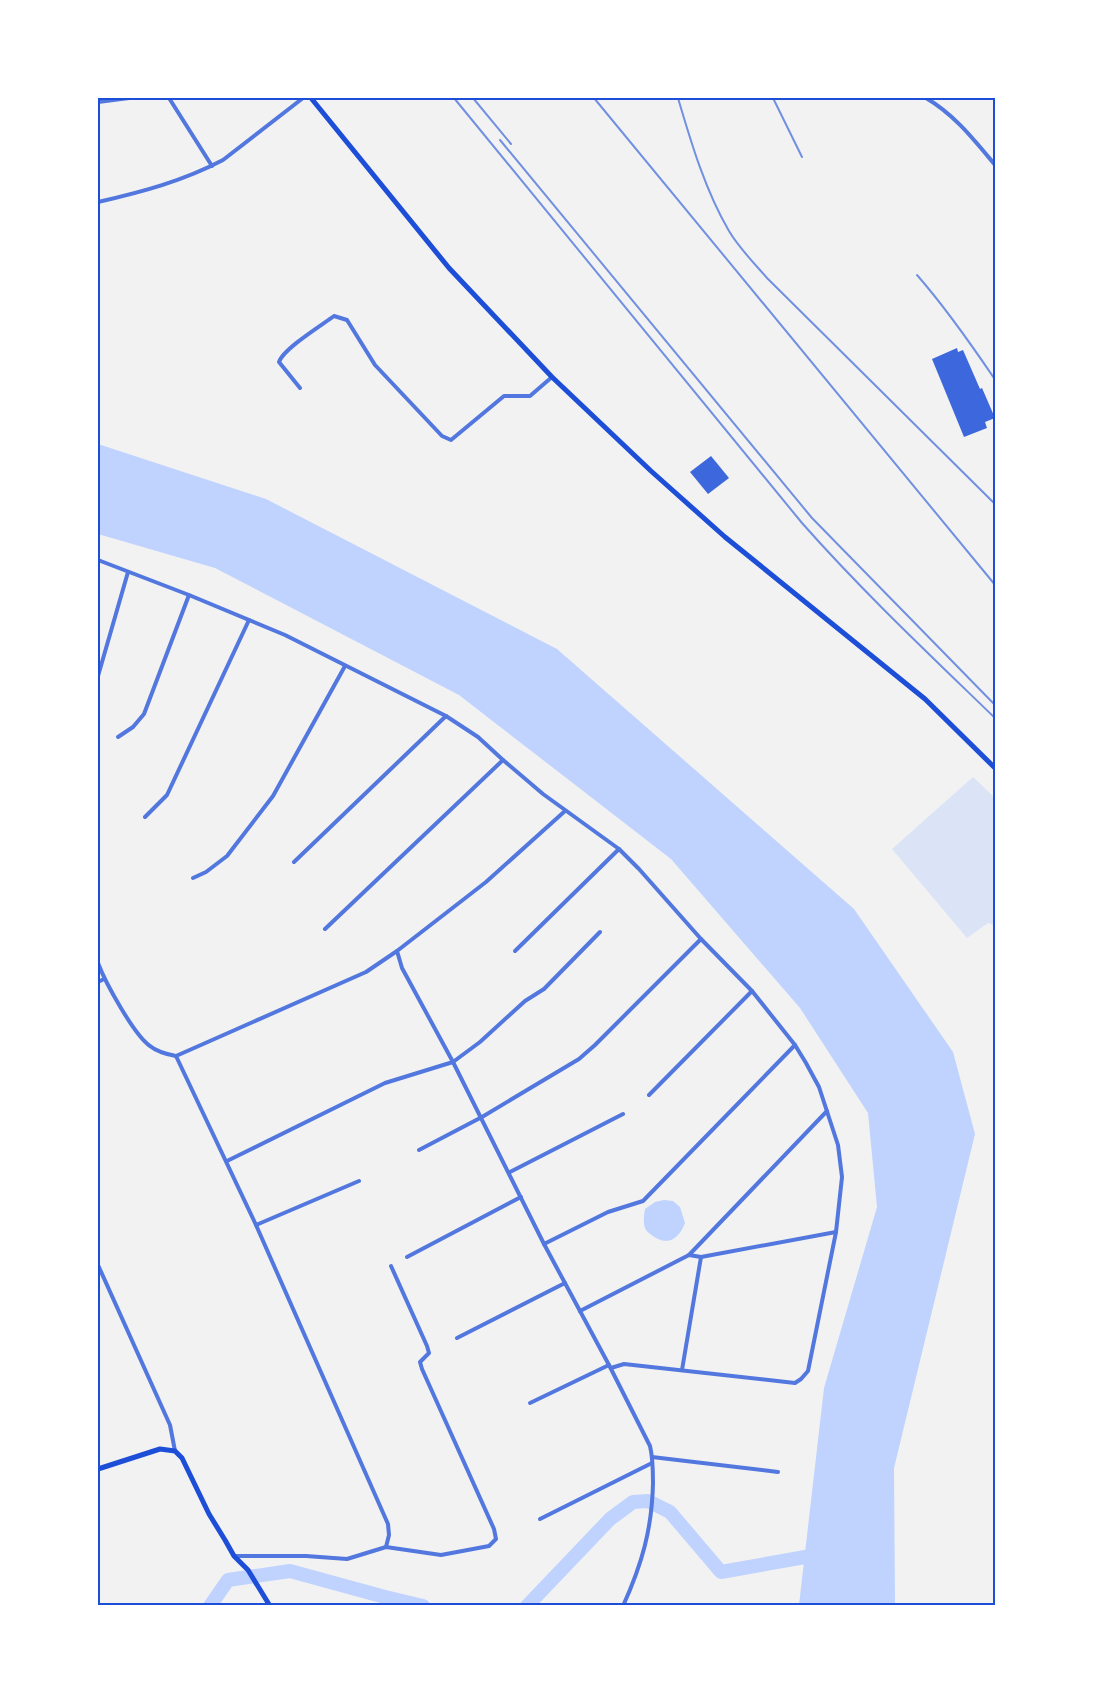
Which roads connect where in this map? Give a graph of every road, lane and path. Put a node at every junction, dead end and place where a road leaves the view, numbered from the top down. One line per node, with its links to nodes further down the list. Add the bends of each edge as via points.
1 (129, 98): 6 (street)
2 (169, 98): 7 (street)
3 (303, 98): 7 (street)
4 (311, 98): 10 (main road, via 449,268)
5 (926, 98): 8 (street, via 970,133)
6 (98, 102)
7 (212, 166): 9 (street, via 163,186)
8 (996, 166)
9 (98, 202)
10 (552, 377): 11 (street, via 530,396 504,396 451,440 442,436 375,365 347,320 334,316 279,359); 21 (main road, via 725,537 925,699)
11 (300, 388)
12 (98, 560): 13 (street)
13 (128, 572): 14 (street); 17 (street)
14 (189, 595): 15 (street); 19 (street, via 144,714)
15 (249, 620): 16 (street); 23 (street, via 167,795)
16 (345, 666): 18 (street); 26 (street, via 273,796 227,856)
17 (98, 676)
18 (446, 716): 20 (street); 25 (street)
19 (118, 737)
20 (503, 760): 22 (street); 27 (street)
21 (996, 769)
22 (565, 811): 24 (street); 30 (street, via 486,882)
23 (145, 817)
24 (619, 849): 29 (street); 31 (street)
25 (294, 862)
26 (193, 878)
27 (325, 929)
28 (600, 932): 38 (street, via 544,989)
29 (701, 939): 35 (street); 42 (street, via 579,1059)
30 (398, 951): 37 (street, via 366,972); 38 (street, via 402,968)
31 (516, 951)
32 (98, 963): 33 (street)
33 (104, 979): 34 (street); 37 (street, via 140,1037 150,1047)
34 (98, 982)
35 (752, 991): 36 (street); 39 (street)
36 (795, 1045): 40 (street, via 819,1087); 50 (street, via 643,1201 608,1212)
37 (176, 1056): 44 (street)
38 (453, 1062): 42 (street); 44 (street, via 385,1083)
39 (649, 1095)
40 (826, 1111): 49 (street, via 838,1145 842,1177); 51 (street)
41 (623, 1114): 45 (street)
42 (482, 1117): 43 (street); 45 (street)
43 (418, 1150)
44 (227, 1161): 48 (street)
45 (510, 1172): 47 (street)
46 (359, 1181): 48 (street)
47 (521, 1197): 50 (street); 52 (street)
48 (256, 1225): 68 (street, via 388,1524)
49 (836, 1232): 53 (street); 60 (street, via 808,1371 801,1379 795,1383)
50 (544, 1244): 56 (street)
51 (689, 1256): 53 (street); 57 (street)
52 (407, 1257)
53 (701, 1257): 60 (street)
54 (98, 1264): 62 (street, via 170,1425)
55 (392, 1266): 68 (street, via 427,1346 429,1353 420,1362 422,1369 496,1539 489,1546 441,1555)
56 (565, 1283): 57 (street); 58 (street)
57 (580, 1311): 59 (street)
58 (458, 1338)
59 (610, 1367): 60 (street, via 624,1364); 61 (street); 63 (street)
60 (682, 1370)
61 (530, 1403)
62 (175, 1451): 65 (main road, via 160,1449); 69 (main road)
63 (652, 1457): 64 (street); 66 (street)
64 (653, 1463): 67 (street); 71 (street, via 648,1534)
65 (98, 1469)
66 (778, 1472)
67 (540, 1519)
68 (386, 1547): 69 (street, via 347,1559)
69 (234, 1556): 70 (main road)
70 (270, 1605)
71 (623, 1605)

